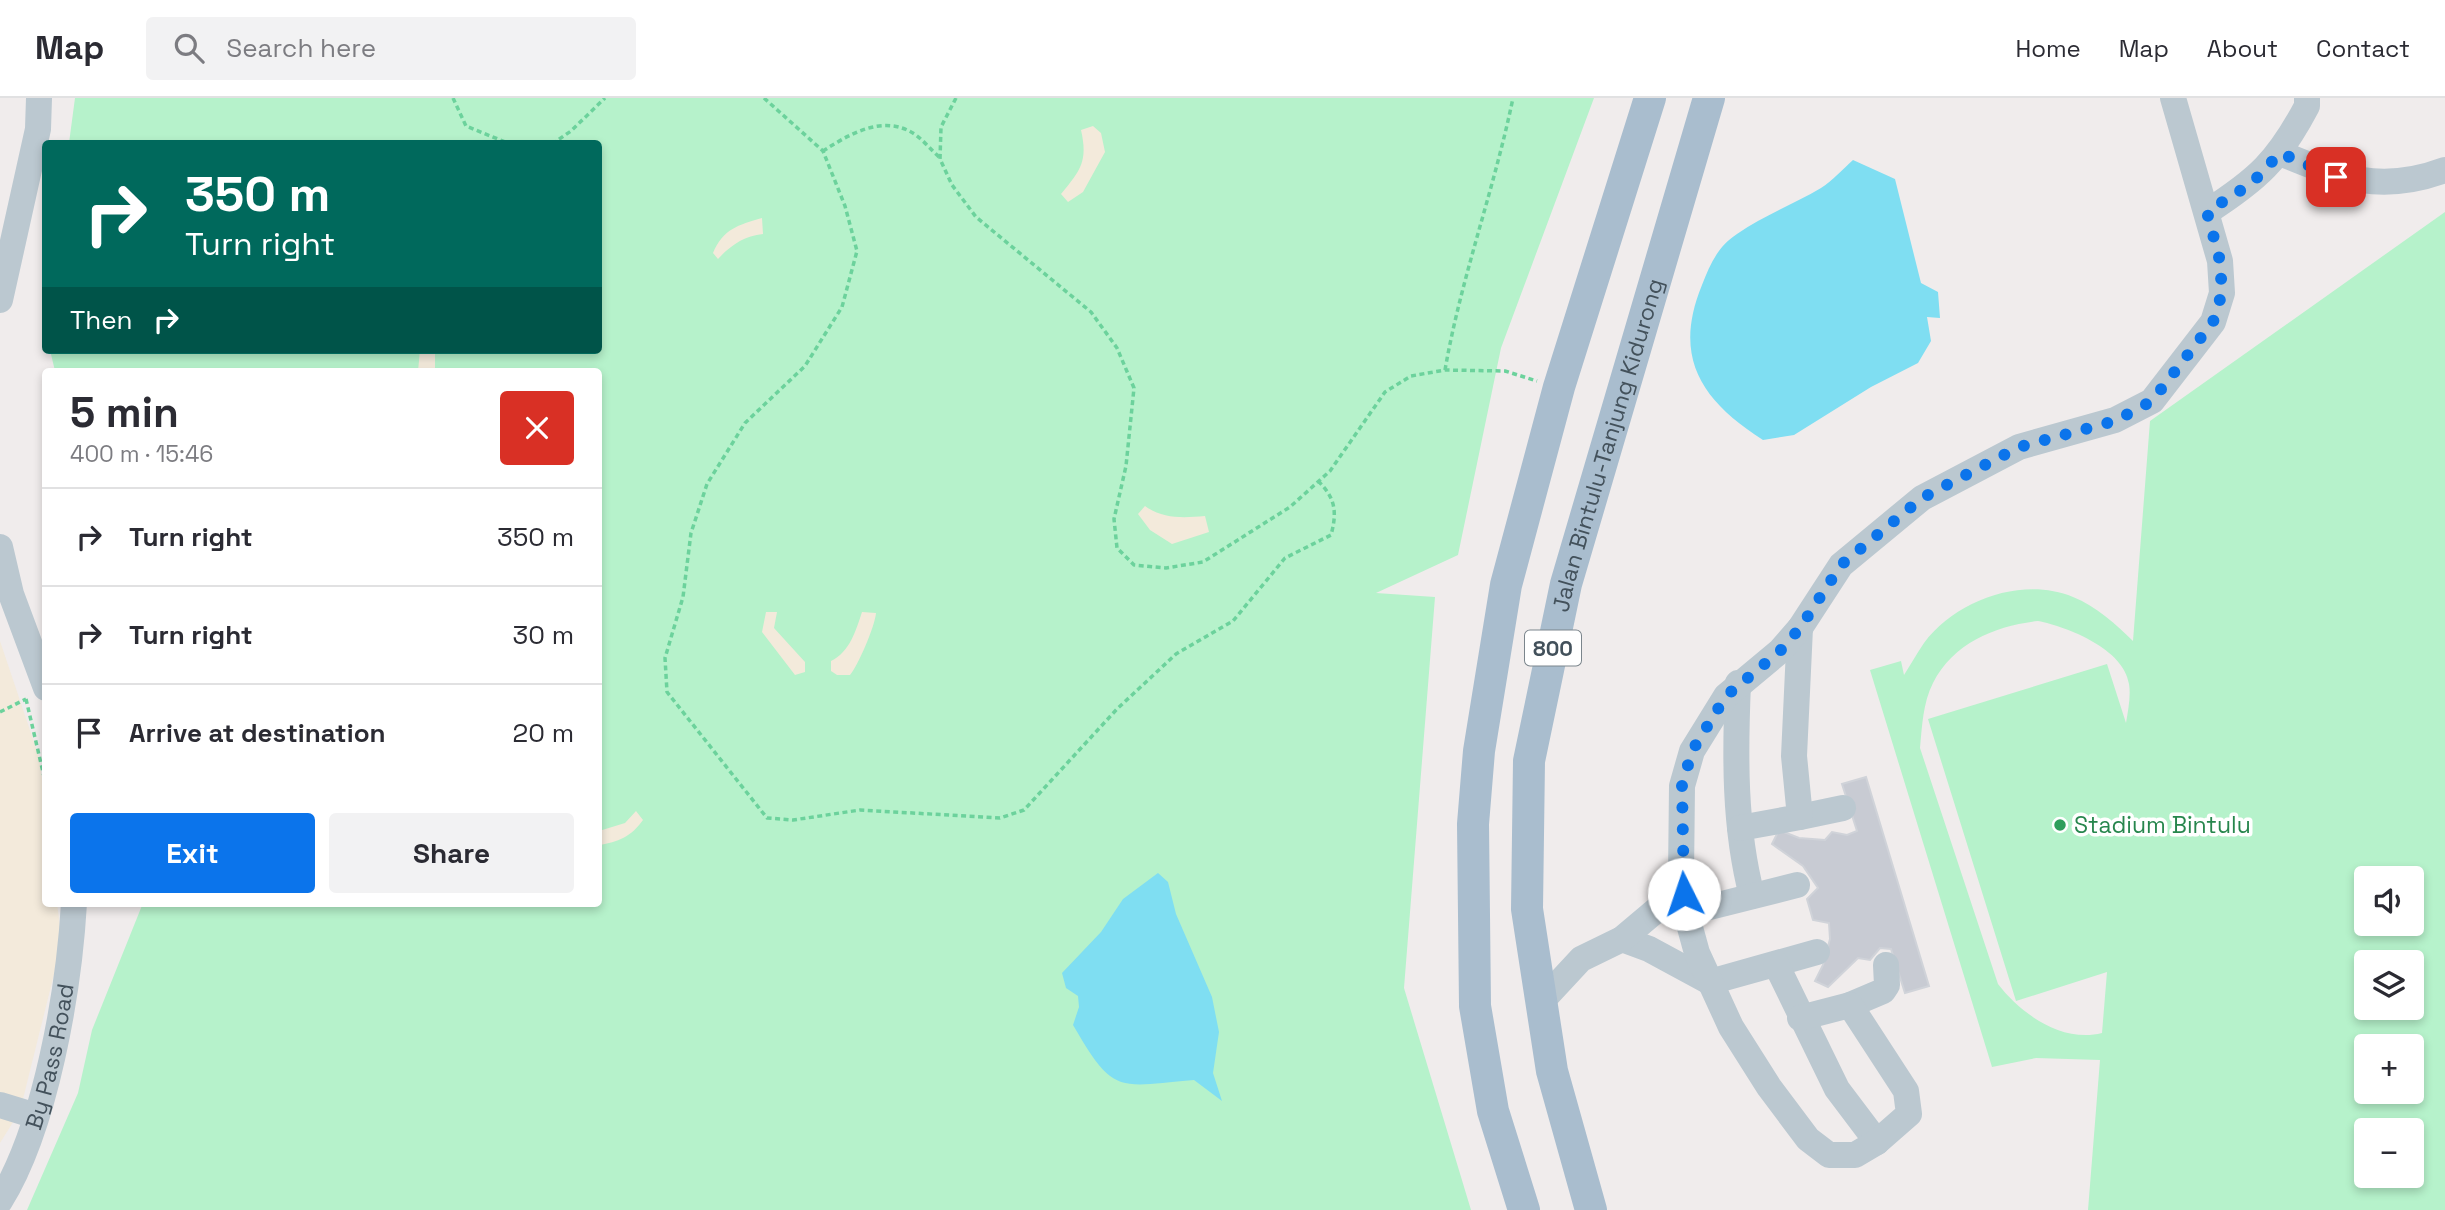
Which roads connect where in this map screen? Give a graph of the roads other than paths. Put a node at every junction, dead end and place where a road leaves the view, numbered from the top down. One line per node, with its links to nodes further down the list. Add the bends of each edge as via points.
1 (40, 98): 9 (street, via 38,130)
2 (1650, 98): 34 (main road, 800, via 1559,387 1506,584 1479,751 1473,824 1475,1006 1493,1111)
3 (1709, 98): 27 (main road, Jalan Bintulu-Tanjung Kidurong / 800, via 1566,584 1529,761 1527,909)
4 (2173, 98): 8 (street)
5 (2307, 98): 6 (street)
6 (2280, 153): 7 (street, via 2336,177 2372,183 2422,178); 8 (street, via 2252,183)
7 (2445, 170)
8 (2207, 212): 11 (street, via 2220,261 2222,293 2213,322 2152,401 2115,421 2019,447 1922,498 1841,565)
9 (0, 300)
10 (0, 547): 13 (street)
11 (1800, 628): 12 (street, via 1780,651); 15 (street, via 1794,755)
12 (1738, 683): 16 (street, via 1735,765); 17 (street, via 1692,751 1682,786)
13 (36, 693)
14 (1843, 808): 15 (street)
15 (1800, 817): 16 (street)
16 (1740, 828): 19 (street)
17 (1681, 876): 21 (street); 22 (street, via 1660,907)
18 (1797, 885): 19 (street)
19 (1752, 896): 21 (street)
20 (75, 907): 31 (street, By Pass Road, via 71,968)
21 (1686, 913): 26 (street)
22 (1622, 939): 26 (street); 27 (street, via 1581,959)
23 (1816, 952): 24 (street)
24 (1776, 964): 26 (street); 29 (street)
25 (1886, 965): 28 (street, via 1884,992)
26 (1710, 982): 32 (street, via 1762,1077 1808,1139 1829,1156 1855,1155)
27 (1542, 1001): 35 (main road, Jalan Bintulu-Tanjung Kidurong / 800, via 1552,1071)
28 (1850, 1005): 29 (street); 32 (street, via 1909,1101 1909,1114)
29 (1800, 1018): 32 (street, via 1837,1089)
30 (0, 1105): 31 (street)
31 (36, 1116): 33 (street, By Pass Road, via 13,1181)
32 (1877, 1142)
33 (0, 1201)
34 (1524, 1210)
35 (1591, 1210)

